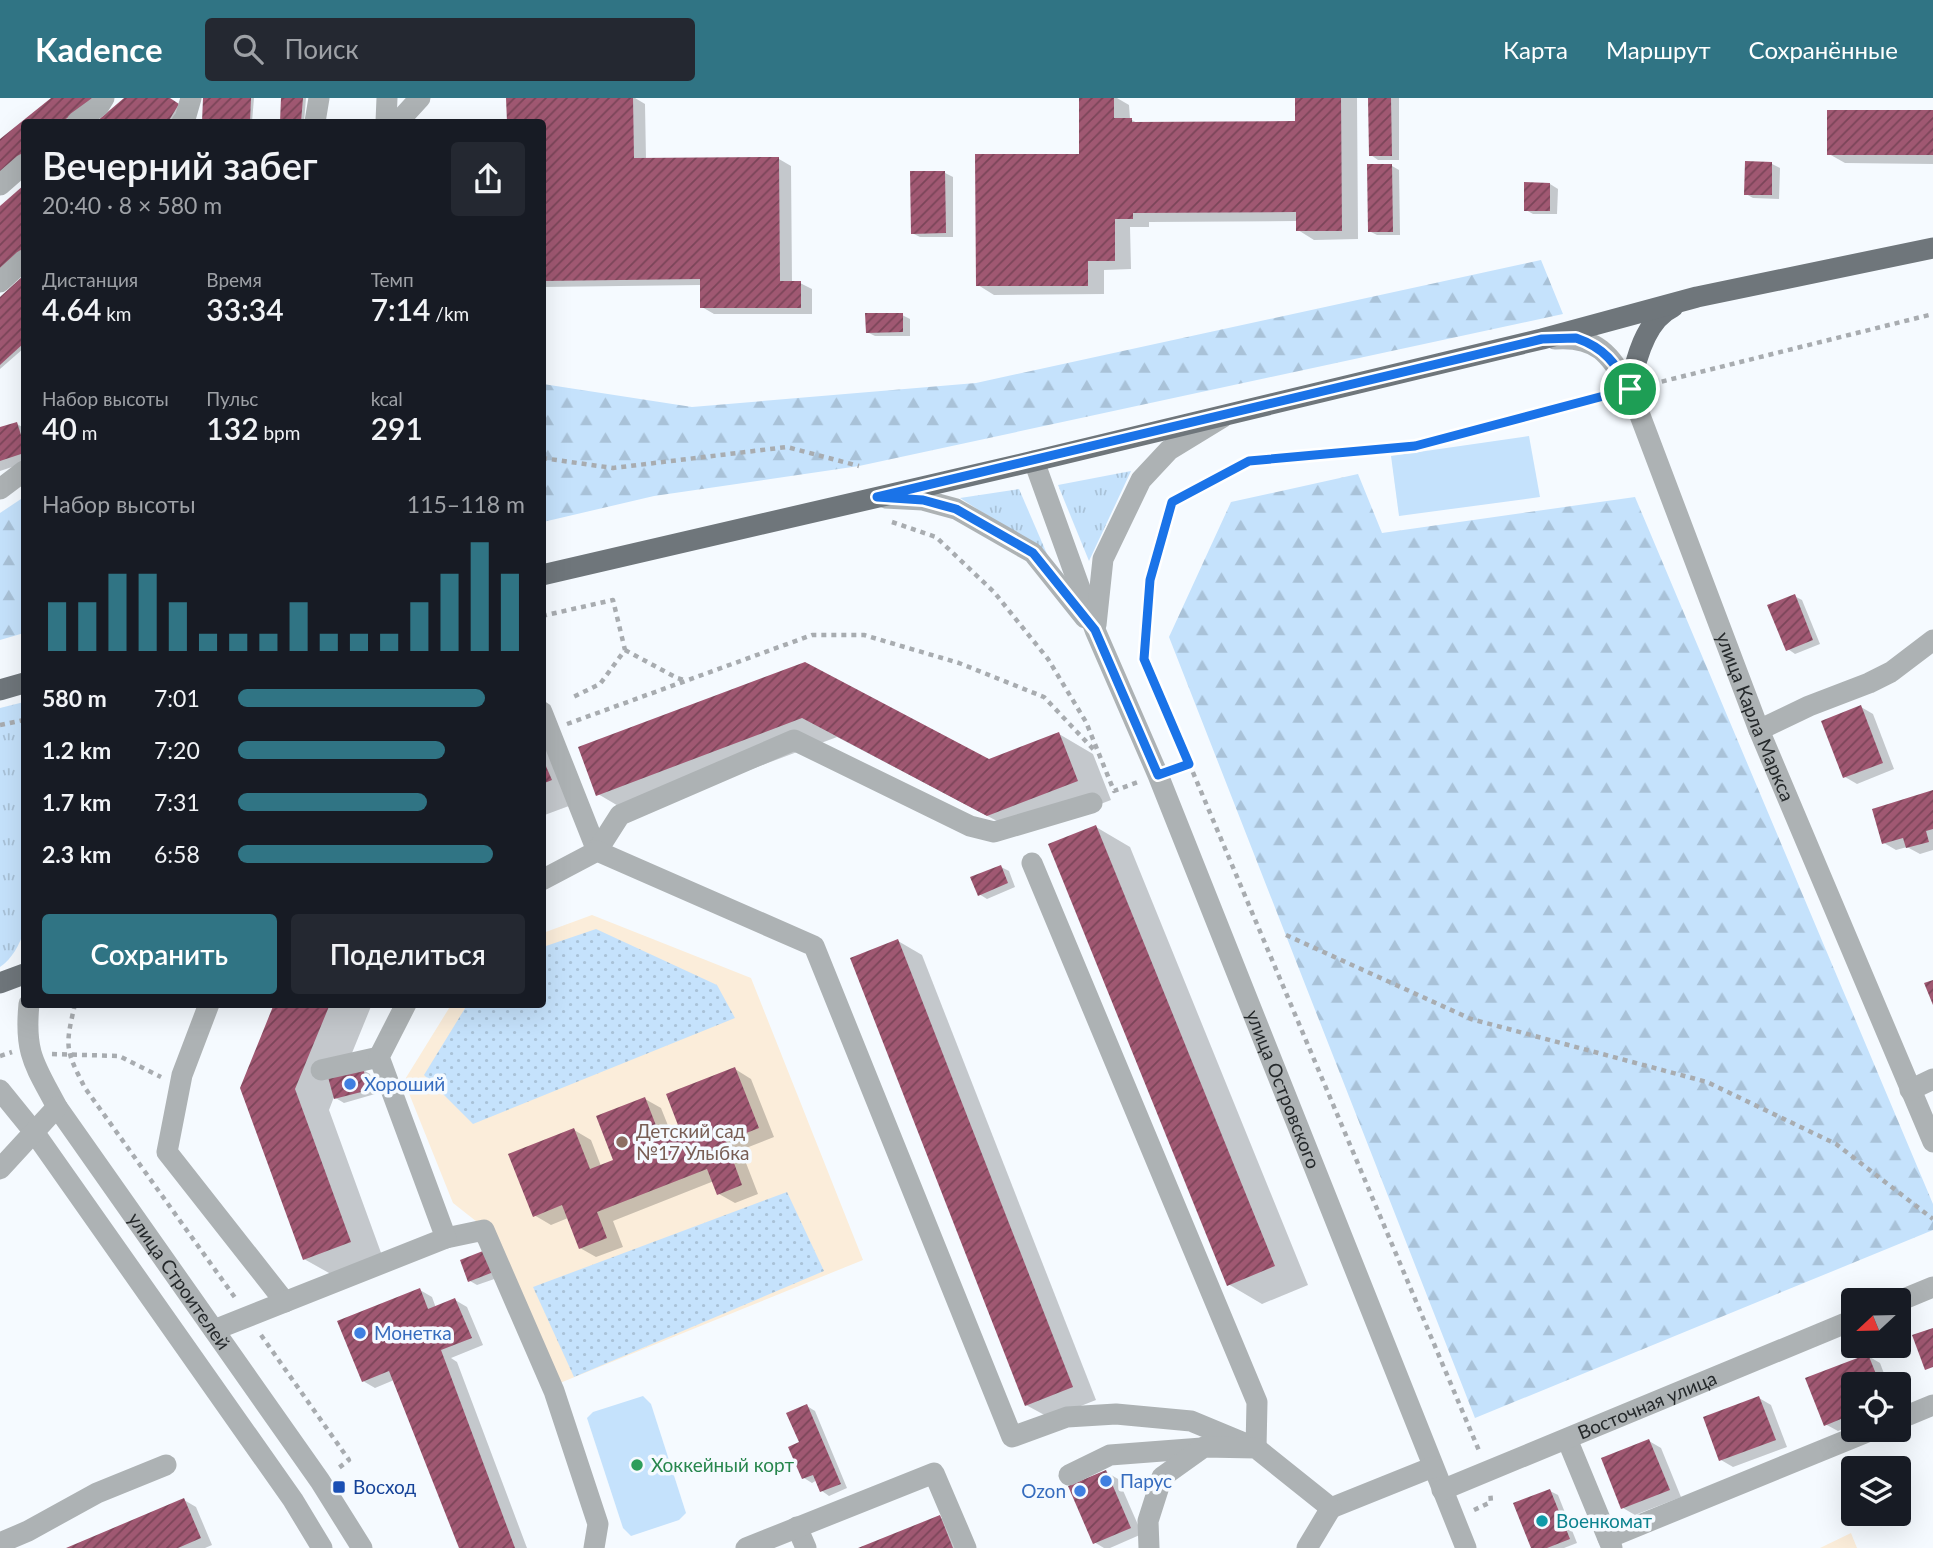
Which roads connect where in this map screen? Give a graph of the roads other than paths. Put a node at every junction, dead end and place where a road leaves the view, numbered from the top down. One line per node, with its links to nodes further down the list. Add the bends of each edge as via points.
1 (104, 98): 6 (street)
2 (191, 98): 7 (street)
3 (319, 98): 8 (street)
4 (387, 98): 9 (street)
5 (420, 98): 10 (street)
6 (81, 119)
7 (185, 119)
8 (316, 119)
9 (386, 119)
10 (401, 119)
11 (21, 167): 12 (street)
12 (0, 185)
13 (1933, 248): 16 (main road)
14 (21, 263): 15 (street)
15 (0, 282)
16 (1697, 297): 17 (main road); 18 (main road, via 1669,309 1654,324 1634,365)
17 (1542, 339): 18 (street, улица Карла Маркса, via 1576,338 1594,344 1616,363); 19 (main road)
18 (1630, 389): 28 (street, улица Карла Маркса)
19 (1227, 415): 20 (main road); 25 (street, via 1169,450 1141,480 1103,559)
20 (1034, 461): 23 (main road); 25 (street)
21 (21, 473): 22 (street)
22 (0, 489)
23 (877, 497): 24 (main road); 25 (street, via 923,500 956,509 1033,553)
24 (546, 574)
25 (1095, 630): 60 (street, улица Островского, via 1158,775)
26 (1933, 640): 28 (street, via 1891,672)
27 (546, 720): 30 (street)
28 (1759, 730): 42 (street, улица Карла Маркса)
29 (1092, 803): 30 (street, via 994,832 970,827 794,740 620,815)
30 (597, 851): 32 (street); 58 (street, via 814,946 1012,1437 1067,1417 1116,1414 1191,1421)
31 (1032, 863): 58 (street, via 1257,1402)
32 (546, 878)
33 (21, 975): 34 (main road)
34 (0, 983)
35 (29, 1008): 43 (street, улица Строителей, via 29,1051)
36 (208, 1008): 50 (street, via 180,1087 167,1152)
37 (404, 1008): 38 (street)
38 (379, 1057): 39 (street); 47 (street)
39 (321, 1070)
40 (1933, 1079): 42 (street)
41 (0, 1090): 44 (street, улица Строителей)
42 (1910, 1090): 45 (street, улица Карла Маркса)
43 (57, 1107): 44 (street); 52 (street, улица Строителей)
44 (34, 1132): 46 (street); 67 (street, улица Строителей)
45 (1933, 1142)
46 (0, 1169)
47 (446, 1238): 50 (street); 69 (street, via 484,1230 554,1391 598,1524)
48 (1933, 1287): 49 (street)
49 (1911, 1296)
50 (285, 1302): 52 (street)
51 (1841, 1325): 55 (street, Восточная улица)
52 (214, 1330): 68 (street, улица Строителей)
53 (1933, 1405): 54 (street)
54 (1911, 1414)
55 (1567, 1439): 62 (street, Восточная улица); 66 (street)
56 (1844, 1442): 66 (street)
57 (1204, 1447): 58 (street); 61 (street, via 1110,1455); 73 (street, via 1162,1478 1147,1521)
58 (1256, 1448): 63 (street)
59 (166, 1465): 65 (street, via 97,1493)
60 (1433, 1467): 62 (street, улица Островского); 63 (street)
61 (1069, 1475)
62 (1442, 1490): 75 (street, улица Островского)
63 (1331, 1508): 74 (street)
64 (797, 1527): 70 (street); 71 (street); 72 (street, via 933,1473)
65 (0, 1543)
66 (1610, 1543)
67 (322, 1548)
68 (362, 1548)
69 (594, 1548)
70 (746, 1548)
71 (806, 1548)
72 (966, 1548)
73 (1149, 1548)
74 (1307, 1548)
75 (1466, 1548)

